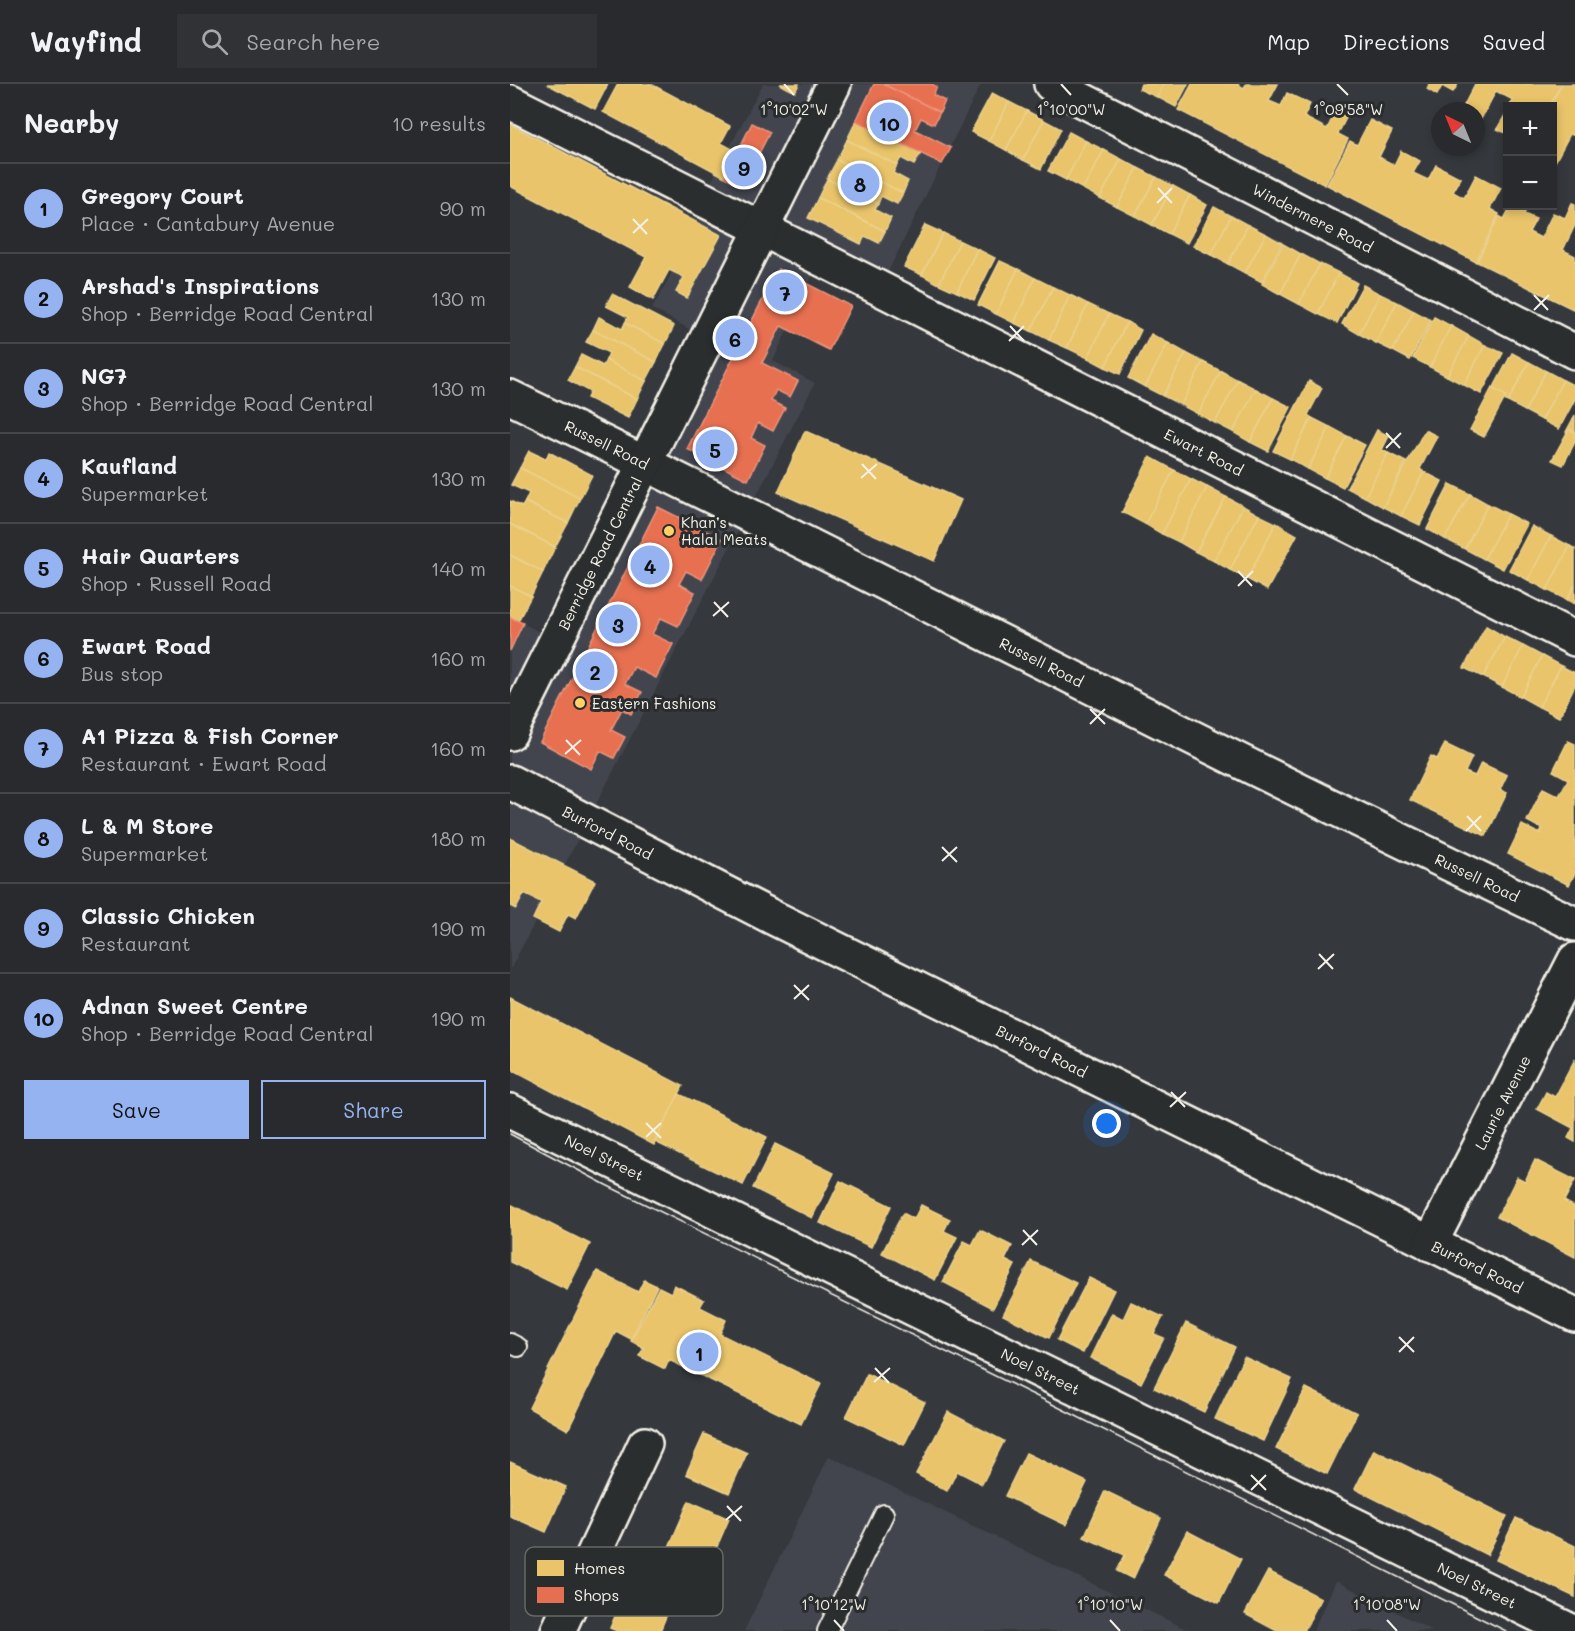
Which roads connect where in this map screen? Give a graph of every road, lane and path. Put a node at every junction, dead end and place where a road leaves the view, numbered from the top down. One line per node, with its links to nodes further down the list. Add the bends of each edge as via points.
1 (834, 84): 4 (street, Berridge Road Central)
2 (1051, 84): 5 (street, Windermere Road)
3 (510, 102): 4 (street, Ewart Road)
4 (761, 229): 7 (street, Berridge Road Central); 8 (street, Ewart Road)
5 (1575, 351)
6 (510, 396): 7 (street, Russell Road)
7 (644, 462): 9 (street, Berridge Road Central); 11 (street, Russell Road, via 1100,693)
8 (1575, 639)
9 (510, 733)
10 (510, 782): 14 (street, Burford Road, via 772,917)
11 (1575, 924)
12 (1575, 960): 14 (street, Laurie Avenue)
13 (510, 1111): 22 (street, Noel Street)
14 (1430, 1244): 15 (street, Burford Road)
15 (1575, 1315)
16 (645, 1444): 18 (street)
17 (884, 1514): 21 (lane)
18 (597, 1547)
19 (565, 1616): 20 (street)
20 (558, 1631)
21 (827, 1631)
22 (1571, 1631)

